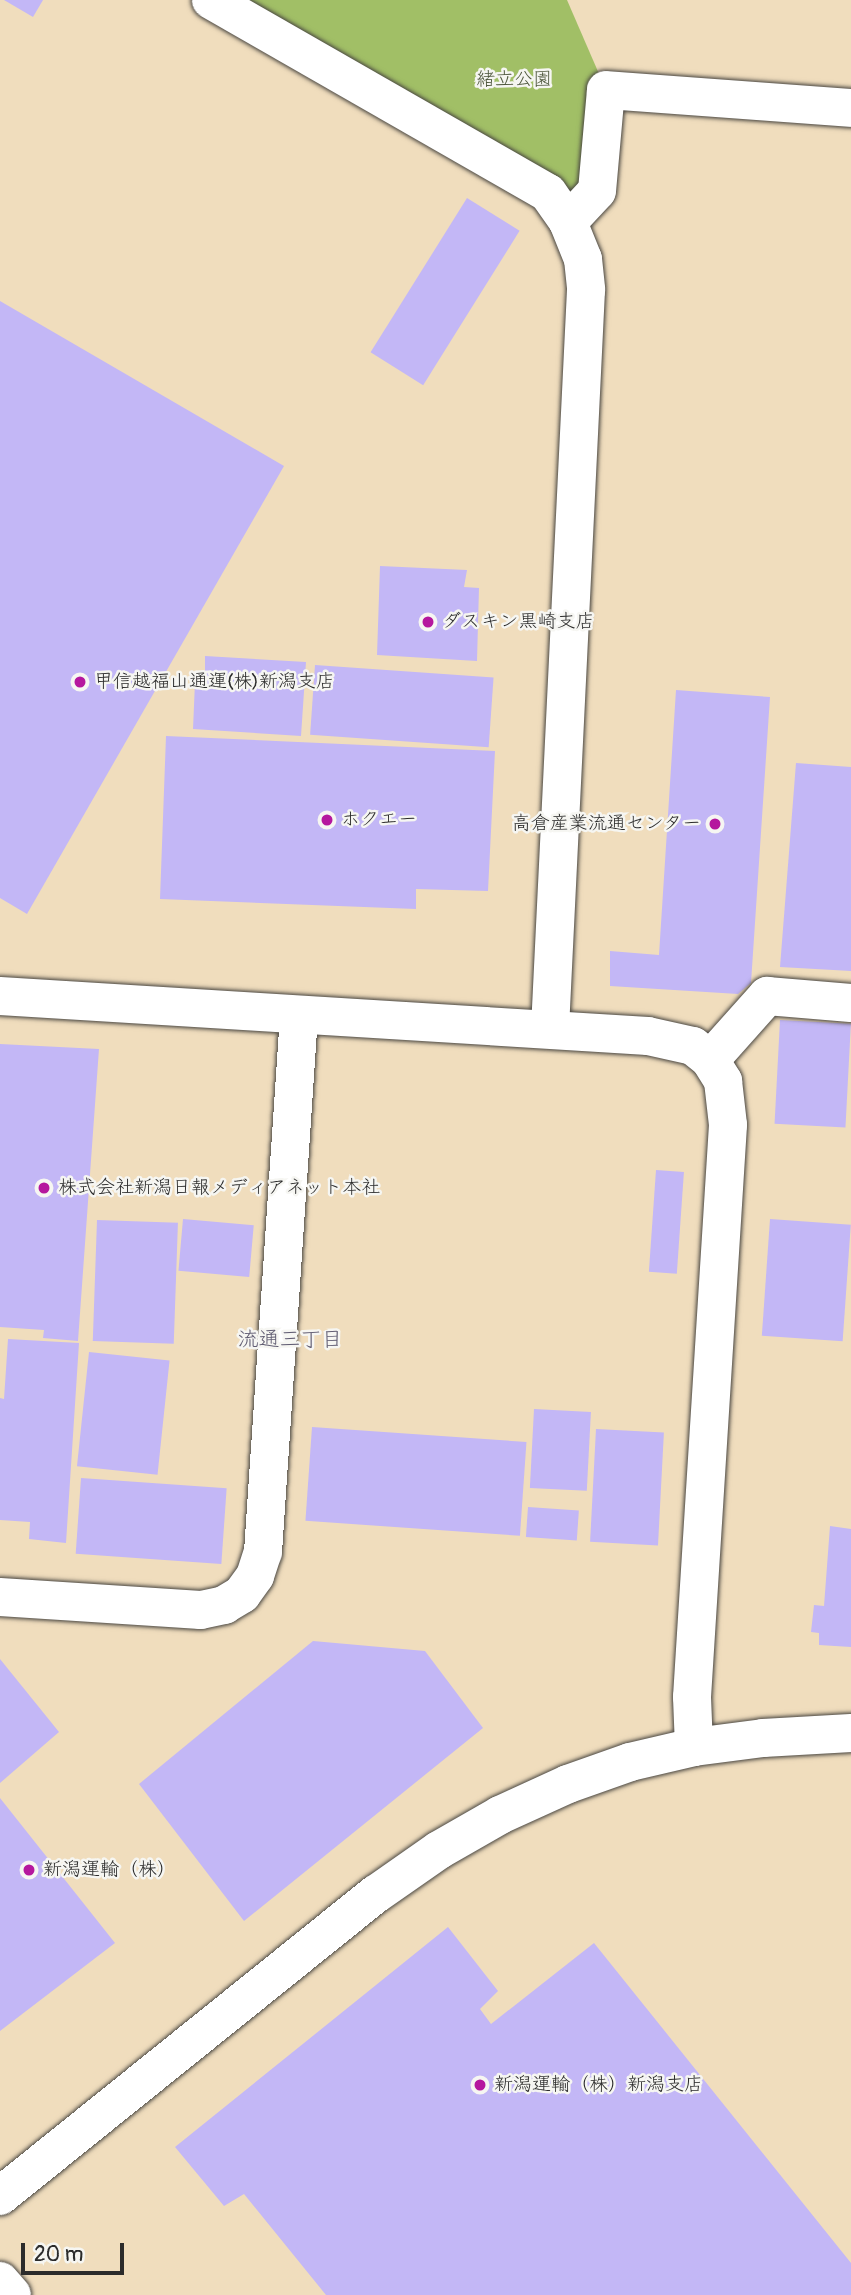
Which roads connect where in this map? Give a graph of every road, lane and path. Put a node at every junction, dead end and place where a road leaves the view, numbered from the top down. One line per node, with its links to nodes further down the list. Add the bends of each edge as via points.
1 (211, 0): 3 (street, via 548,193)
2 (851, 108): 3 (street, via 606,90 597,191)
3 (568, 222): 7 (street, via 583,259 586,290)
4 (0, 996): 6 (street)
5 (851, 1003): 8 (street, via 767,996)
6 (299, 1014): 7 (street); 9 (street, via 263,1552 255,1576 242,1594 224,1605 201,1610)
7 (550, 1028): 8 (street, via 669,1039 693,1046)
8 (710, 1060): 11 (street, via 723,1081 728,1125 692,1697)
9 (0, 1597)
10 (851, 1733): 11 (street)
11 (694, 1747): 12 (street, via 630,1762 568,1784 439,1850 376,1894)
12 (0, 2196)
13 (0, 2281): 14 (street)
14 (12, 2295)

